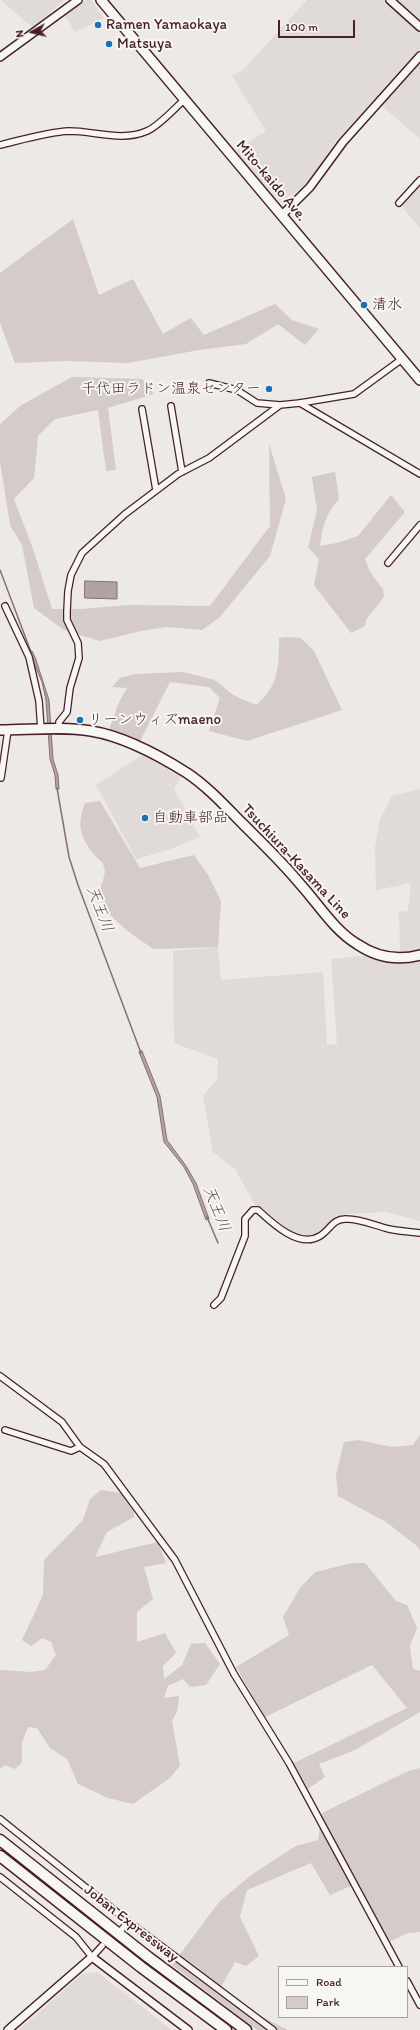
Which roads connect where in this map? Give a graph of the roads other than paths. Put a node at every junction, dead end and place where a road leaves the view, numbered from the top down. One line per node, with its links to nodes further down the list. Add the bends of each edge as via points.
1 (78, 0): 6 (street)
2 (101, 0): 7 (main road, Mito-kaido Ave.)
3 (390, 0): 4 (street)
4 (420, 27)
5 (420, 56): 11 (street, via 343,142 310,187)
6 (0, 57)
7 (185, 99): 8 (street, via 149,130 137,134 110,137 67,131); 11 (main road, Mito-kaido Ave.)
8 (0, 145)
9 (420, 180): 10 (street)
10 (399, 203)
11 (282, 215): 12 (main road, Mito-kaido Ave.)
12 (402, 359): 13 (main road, Mito-kaido Ave.); 15 (street, via 354,394)
13 (420, 380)
14 (209, 382): 16 (street, via 237,390 257,402)
15 (300, 403): 16 (street); 20 (street)
16 (280, 405): 19 (street, via 209,458)
17 (171, 406): 19 (street)
18 (142, 409): 21 (street)
19 (182, 472): 21 (street)
20 (420, 474)
21 (156, 490): 26 (street, via 124,514 92,543 76,562 68,591 67,620 77,637 79,658 70,688 67,712)
22 (420, 525): 23 (street)
23 (388, 563)
24 (5, 606): 26 (street, via 29,657 39,701)
25 (4, 730): 26 (main road, Tsuchiura-Kasama Line); 27 (street)
26 (50, 730): 28 (main road, Tsuchiura-Kasama Line, via 83,730 111,736 187,774 224,805 278,859 336,927 356,944 387,957 404,958)
27 (1, 778)
28 (420, 955)
29 (420, 1233): 30 (street, via 347,1219 336,1220 320,1237 309,1239 290,1236 278,1229 258,1210 253,1210 245,1219 245,1236 221,1298)
30 (214, 1305)
31 (0, 1376): 33 (street, via 62,1422)
32 (5, 1430): 33 (street, via 71,1451)
33 (80, 1446): 42 (street, via 110,1470 175,1560 234,1674 289,1763)
34 (0, 1819): 38 (street)
35 (0, 1840): 48 (highway, Joban Expressway, via 148,1957)
36 (0, 1856): 47 (highway, Joban Expressway, via 140,1967)
37 (0, 1877): 41 (street, via 76,1937)
38 (129, 1922): 39 (street); 49 (street)
39 (122, 1928)
40 (102, 1946): 41 (street)
41 (92, 1957): 45 (street); 46 (street)
42 (398, 1966)
43 (408, 1983): 44 (street)
44 (420, 2005)
45 (8, 2030)
46 (188, 2030)
47 (226, 2030)
48 (246, 2030)
49 (273, 2030)

